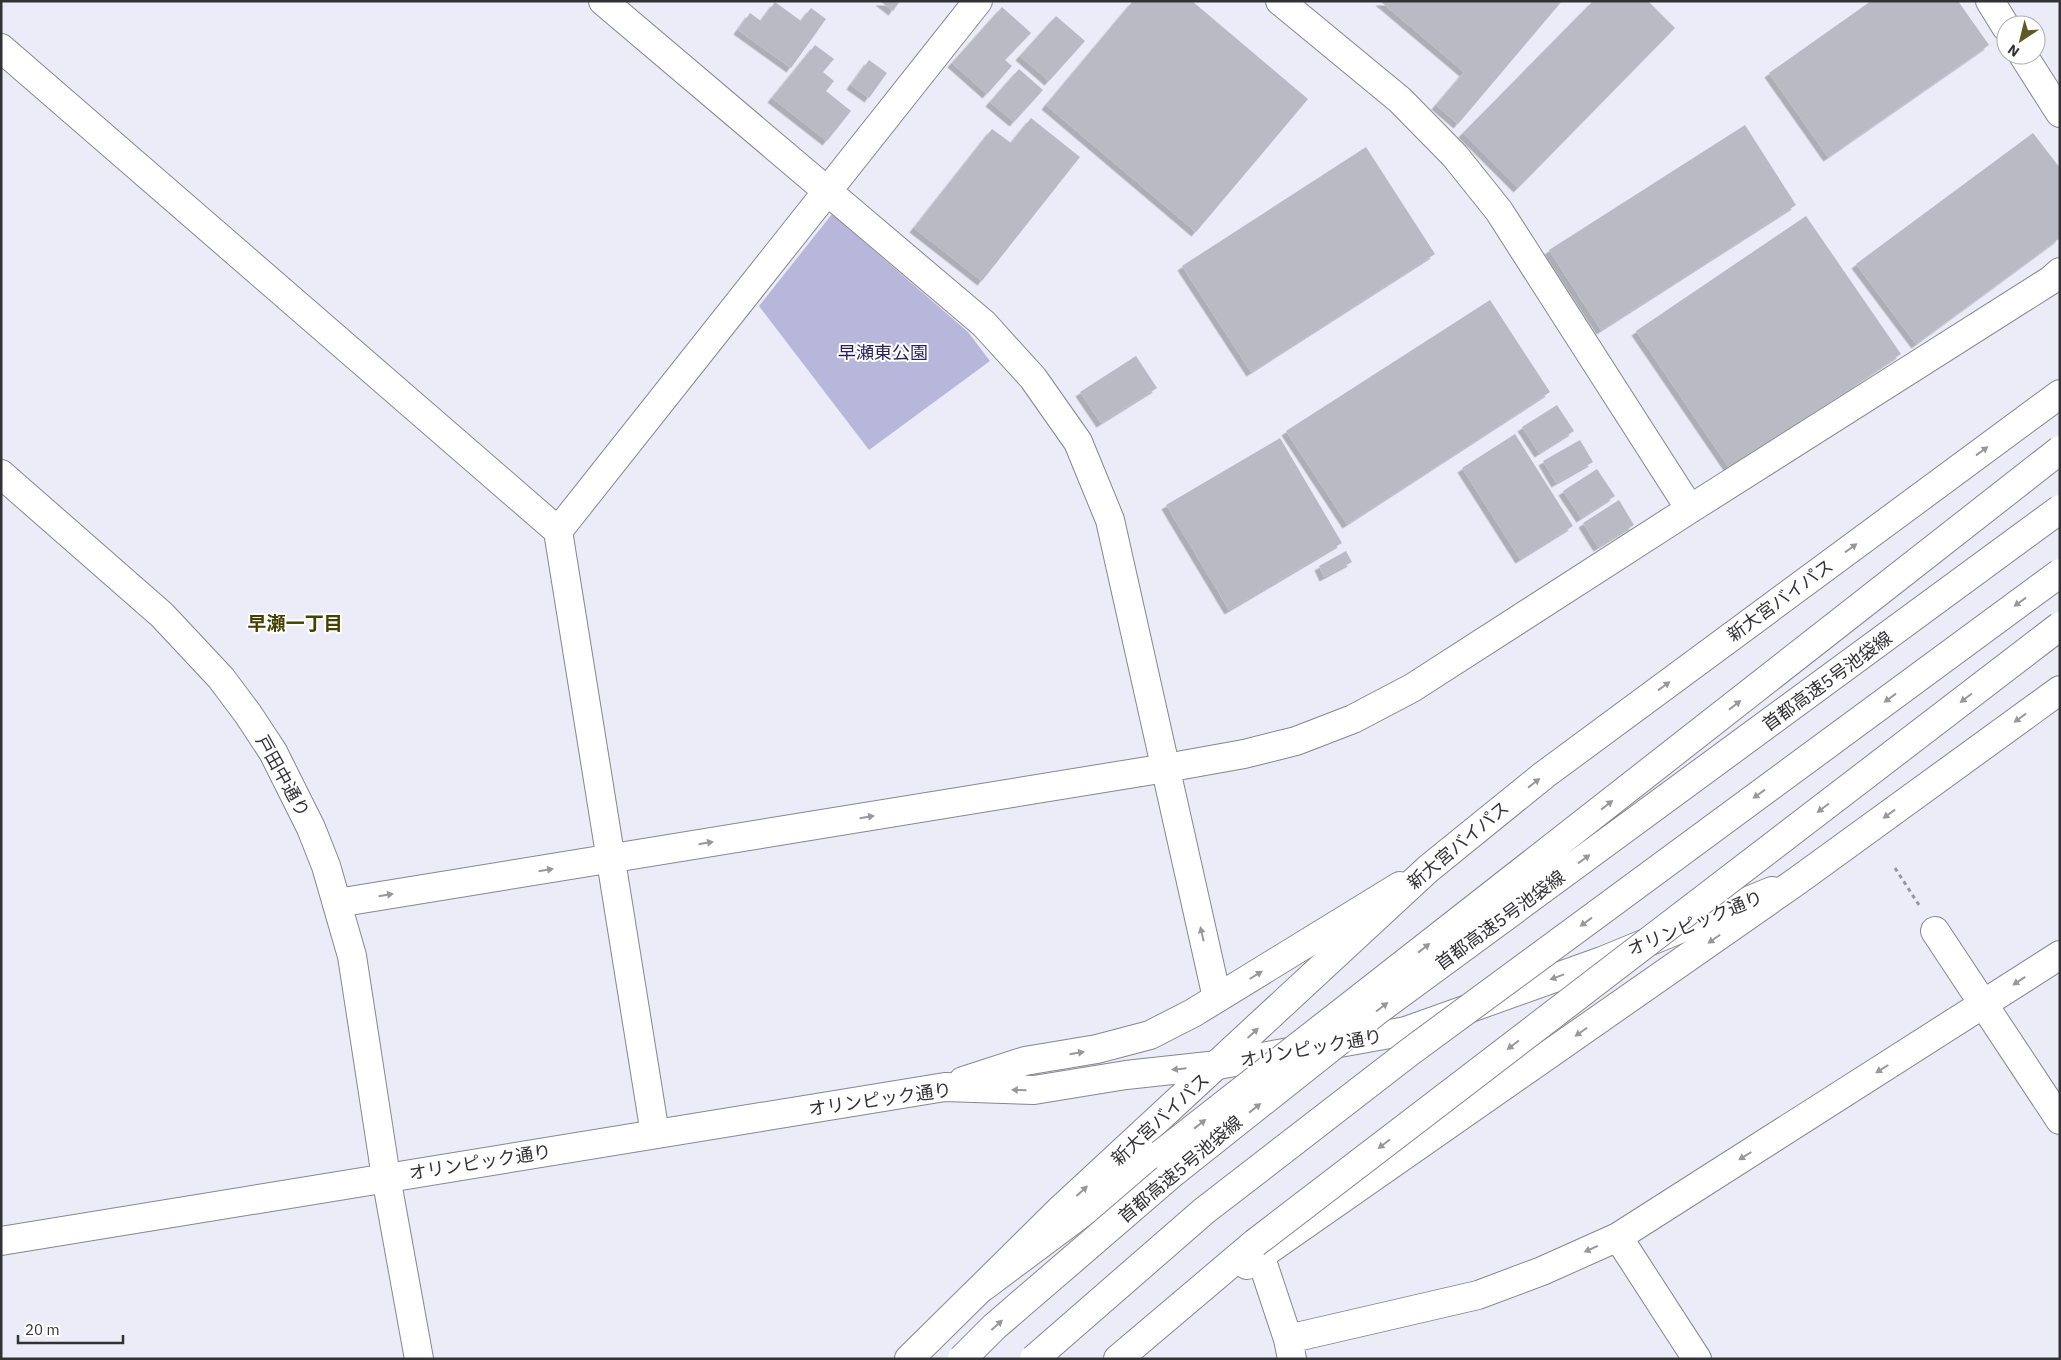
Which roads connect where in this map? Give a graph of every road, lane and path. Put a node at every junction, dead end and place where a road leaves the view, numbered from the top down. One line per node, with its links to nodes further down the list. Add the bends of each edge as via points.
1 (603, 1): 9 (main road)
2 (978, 1): 9 (main road)
3 (1280, 1): 14 (main road, via 1400,100 1455,156 1500,211)
4 (1990, 1): 5 (main road)
5 (1999, 15)
6 (1, 48): 16 (main road)
7 (2030, 65): 8 (main road)
8 (2060, 113)
9 (828, 192): 16 (main road); 20 (main road, via 984,324 1033,378 1078,442 1110,520)
10 (2060, 272): 14 (main road)
11 (2060, 394): 23 (main road, 新大宮バイパス, one-way to 11, via 1544,775)
12 (2060, 450): 38 (main road, one-way to 12, bridge, via 1162,1154)
13 (1, 474): 25 (main road, 戸田中通り, via 162,615 221,678 248,714 293,789 312,828)
14 (1690, 508): 20 (main road, via 1412,688 1354,719 1244,754)
15 (2060, 509): 42 (main road, 首都高速5号池袋線, one-way to 15, bridge, via 994,1327 1174,1172 1378,1010)
16 (558, 531): 21 (main road)
17 (2060, 573): 43 (main road, one-way to 43, bridge, via 1411,1051 1204,1211)
18 (2060, 626): 37 (main road, one-way to 37, bridge)
19 (2060, 690): 24 (main road, one-way to 24)
20 (1166, 768): 21 (main road, one-way to 20); 28 (main road, one-way to 20)
21 (611, 859): 25 (main road, one-way to 21); 33 (main road)
22 (1895, 868): 26 (path)
23 (1428, 869): 28 (main road, one-way to 23); 30 (main road, 新大宮バイパス, one-way to 23)
24 (1797, 881): 30 (main road, オリンピック通り, one-way to 30, via 1602,961 1406,1031); 37 (main road, one-way to 37)
25 (337, 903): 34 (main road, 戸田中通り, via 352,956)
26 (1935, 931): 29 (main road)
27 (2060, 955): 29 (main road, one-way to 29)
28 (1217, 998): 31 (main road, one-way to 28, via 1025,1062 1097,1050 1150,1035)
29 (1984, 1004): 32 (main road); 35 (main road, one-way to 35)
30 (1218, 1065): 31 (main road, オリンピック通り, one-way to 31, via 1034,1090); 38 (main road, 新大宮バイパス, one-way to 30, via 1062,1208)
31 (945, 1087): 33 (main road, オリンピック通り)
32 (2060, 1120)
33 (655, 1134): 34 (main road, オリンピック通り)
34 (386, 1177): 36 (main road, オリンピック通り); 40 (main road, 戸田中通り)
35 (1618, 1236): 39 (main road, one-way to 39, via 1542,1271 1478,1295); 45 (main road)
36 (1, 1241)
37 (1257, 1249): 39 (main road); 44 (main road)
38 (983, 1287): 41 (main road, 新大宮バイパス)
39 (1290, 1349)
40 (419, 1359)
41 (909, 1359)
42 (962, 1359)
43 (1034, 1359)
44 (1119, 1359)
45 (1697, 1359)

